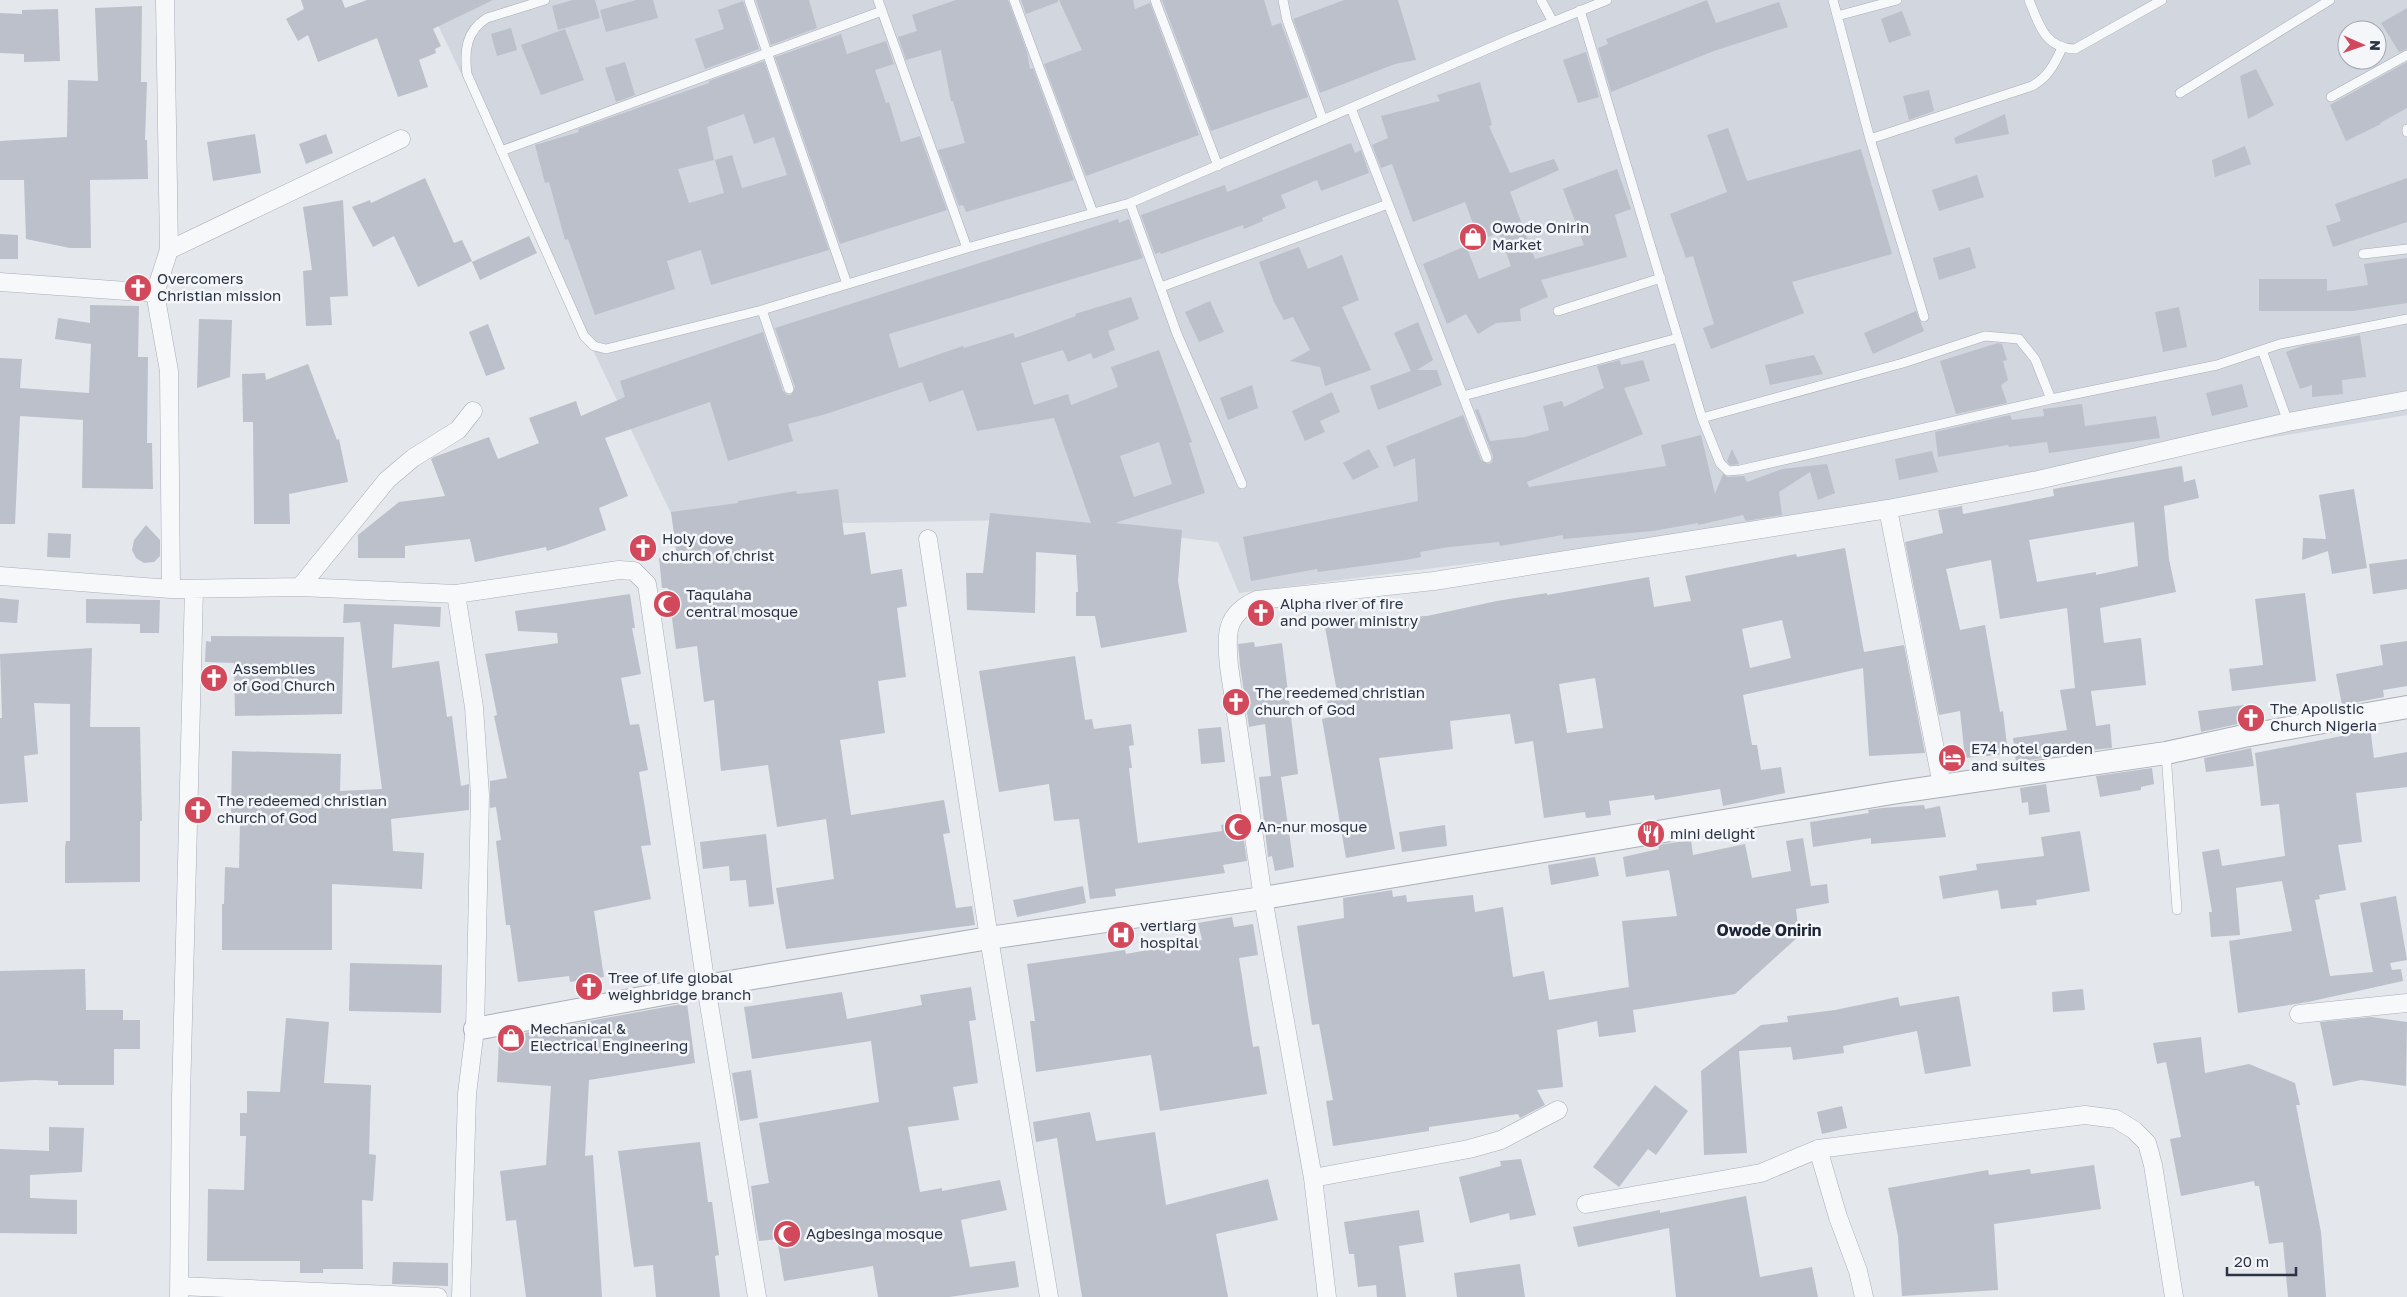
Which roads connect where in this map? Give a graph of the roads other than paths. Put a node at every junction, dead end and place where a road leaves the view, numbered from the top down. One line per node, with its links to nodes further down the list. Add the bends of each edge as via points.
1 (165, 0): 35 (street)
2 (545, 0): 28 (lane, via 487,18 470,34 464,53 467,74)
3 (749, 0): 20 (lane)
4 (878, 0): 16 (lane)
5 (1014, 0): 32 (lane)
6 (1155, 0): 29 (lane)
7 (1283, 0): 25 (lane, via 1287,20)
8 (1541, 0): 18 (lane)
9 (1608, 0): 15 (lane)
10 (1833, 0): 17 (lane)
11 (1897, 0): 17 (lane)
12 (2029, 0): 19 (lane, via 2047,38)
13 (2162, 0): 19 (lane, via 2088,43 2075,49)
14 (2330, 0): 22 (lane)
15 (1580, 10): 18 (lane); 37 (lane)
16 (882, 11): 20 (lane); 33 (lane)
17 (1837, 16): 27 (lane)
18 (1553, 22): 24 (lane)
19 (2062, 48): 27 (lane, via 2052,70 2032,86)
20 (768, 52): 28 (lane); 39 (lane)
21 (2407, 55): 23 (lane)
22 (2180, 93)
23 (2331, 97)
24 (1351, 108): 25 (lane); 31 (lane)
25 (1323, 120): 29 (lane)
26 (401, 139): 35 (street)
27 (1870, 139): 44 (lane)
28 (501, 151): 42 (lane, via 576,321 594,346 606,349)
29 (1218, 166): 30 (lane)
30 (1130, 203): 32 (lane); 40 (lane)
31 (1388, 204): 40 (lane); 49 (lane)
32 (1093, 213): 33 (lane)
33 (967, 248): 39 (lane)
34 (2407, 249): 36 (lane)
35 (169, 250): 41 (street)
36 (2363, 254)
37 (1661, 278): 43 (lane); 46 (lane)
38 (0, 282): 41 (street)
39 (847, 284): 42 (lane)
40 (1161, 287): 56 (lane)
41 (156, 293): 61 (street, via 170,371)
42 (762, 310): 48 (lane)
43 (1558, 311)
44 (1924, 317)
45 (2407, 319): 47 (lane)
46 (1678, 338): 49 (lane); 53 (lane)
47 (2262, 350): 50 (lane, via 2217,365); 54 (lane)
48 (789, 389)
49 (1463, 396): 55 (lane)
50 (2051, 400): 53 (lane, via 1728,471 1720,463); 53 (lane, via 2035,358 2019,339 1985,336 1903,363)
51 (2407, 400): 54 (street)
52 (472, 411): 60 (street, via 458,430 413,458 387,480)
53 (1702, 418)
54 (2288, 422): 57 (street, via 2038,480)
55 (1487, 458)
56 (1242, 484)
57 (1888, 509): 66 (street); 67 (street, via 1434,581 1257,600 1241,607 1228,629 1228,648)
58 (928, 539): 69 (street)
59 (0, 576): 61 (street)
60 (300, 587): 62 (street); 63 (street)
61 (171, 589): 62 (street)
62 (194, 590): 78 (street)
63 (456, 594): 70 (street, via 619,570 634,571 648,584); 73 (street, via 474,707 480,795)
64 (2407, 707): 65 (street)
65 (2166, 753): 66 (street); 68 (lane)
66 (1942, 785): 67 (street)
67 (1263, 898): 69 (street); 76 (street)
68 (2177, 910)
69 (989, 938): 70 (street); 82 (street)
70 (706, 986): 73 (street); 81 (street)
71 (2407, 1002): 72 (street)
72 (2299, 1014)
73 (475, 1030): 80 (street, via 467,1094)
74 (1558, 1110): 76 (street, via 1524,1129 1485,1144)
75 (1818, 1149): 77 (street, via 1761,1173); 84 (street); 85 (street, via 2085,1115 2116,1119 2147,1143)
76 (1312, 1178): 83 (street)
77 (1586, 1204)
78 (179, 1292): 79 (street)
79 (438, 1297)
80 (461, 1297)
81 (757, 1297)
82 (1049, 1297)
83 (1327, 1297)
84 (1864, 1297)
85 (2174, 1297)

